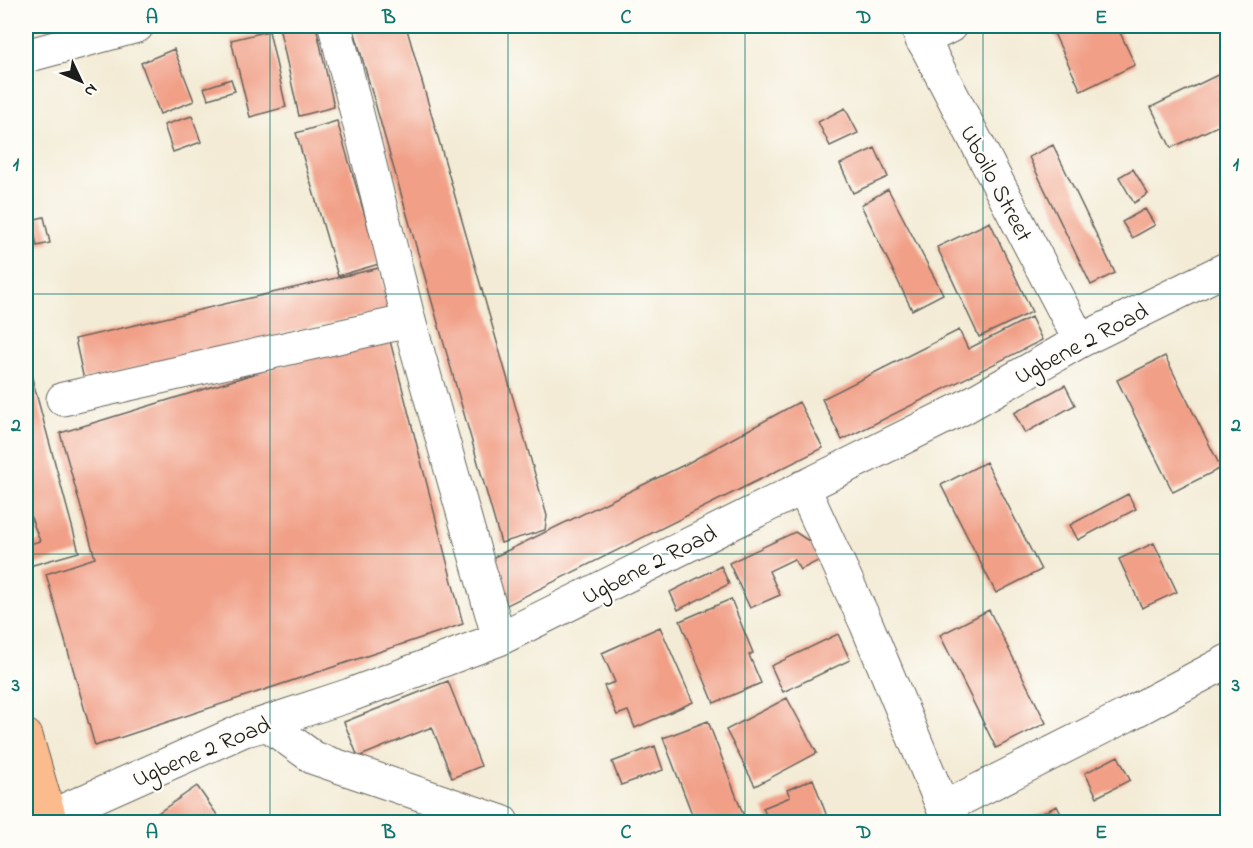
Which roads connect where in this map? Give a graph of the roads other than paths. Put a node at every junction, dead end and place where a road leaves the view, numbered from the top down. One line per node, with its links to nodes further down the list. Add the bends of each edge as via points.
1 (137, 26): 4 (street)
2 (335, 26): 6 (street)
3 (930, 30): 7 (street, Uboilo Street)
4 (26, 56)
5 (1227, 268): 7 (street, Ugbene 2 Road)
6 (409, 321): 8 (street); 10 (street)
7 (1080, 341): 9 (street, Ugbene 2 Road, via 963,408)
8 (63, 399)
9 (803, 487): 10 (street, Ugbene 2 Road); 14 (street, via 866,623)
10 (499, 639): 12 (street, Ugbene 2 Road)
11 (1227, 661): 14 (street)
12 (244, 730): 15 (street, Ugbene 2 Road); 16 (street, via 267,724 314,758)
13 (26, 736): 15 (main road)
14 (946, 815)
15 (47, 820)
16 (502, 822)

